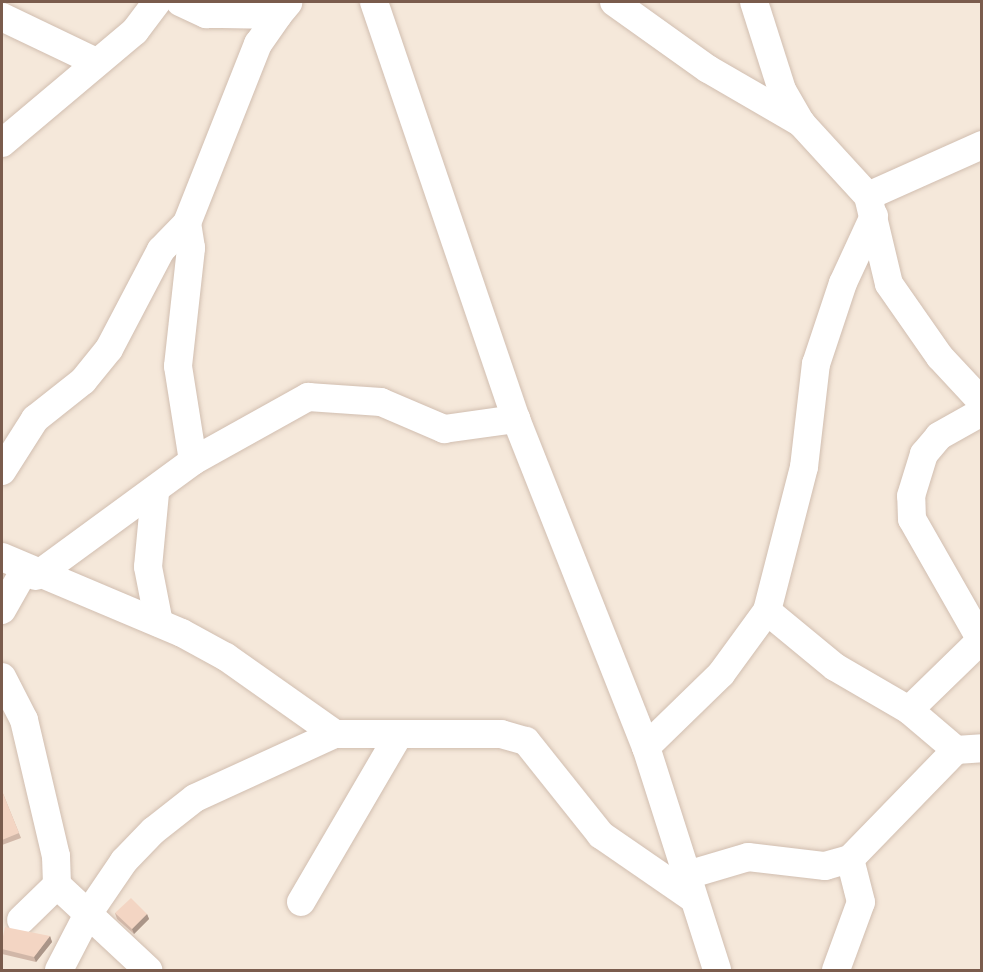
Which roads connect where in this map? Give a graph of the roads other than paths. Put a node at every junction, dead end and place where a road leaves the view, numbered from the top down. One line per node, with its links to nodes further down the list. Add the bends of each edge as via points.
1 (157, 2): 8 (street, via 135,31)
2 (180, 2): 6 (street, via 206,14)
3 (374, 2): 16 (street)
4 (614, 2): 9 (street, via 708,69)
5 (754, 2): 9 (street, via 782,90)
6 (284, 8): 13 (street, via 258,44)
7 (2, 17): 8 (street)
8 (96, 62): 10 (street)
9 (801, 123): 12 (street)
10 (2, 144)
11 (981, 145): 12 (street)
12 (871, 206): 14 (street, via 889,284 940,357); 22 (street, via 816,364 804,467)
13 (187, 223): 17 (street, via 191,248 178,366); 18 (street, via 161,250 109,349 83,381 35,419)
14 (981, 402)
15 (981, 412): 24 (street, via 939,436 924,454 911,496 912,519)
16 (516, 419): 17 (street, via 444,429 372,400 308,397); 29 (street)
17 (193, 461): 19 (street)
18 (2, 471)
19 (155, 493): 20 (street); 23 (street, via 148,567)
20 (21, 568): 21 (street); 23 (street)
21 (2, 610)
22 (767, 611): 26 (street, via 835,668); 29 (street, via 721,674)
23 (159, 623): 27 (street, via 226,657)
24 (981, 640): 26 (street)
25 (2, 677): 32 (street, via 24,720 40,777 53,831)
26 (909, 710): 30 (street)
27 (335, 734): 28 (street); 35 (street, via 195,798 124,861)
28 (397, 738): 33 (street, via 501,734 526,741 601,835); 34 (street)
29 (645, 747): 33 (street)
30 (968, 749): 31 (street)
31 (850, 859): 33 (street, via 825,866 748,856); 40 (street, via 861,902)
32 (57, 885): 35 (street); 36 (street)
33 (688, 886): 39 (street)
34 (301, 902)
35 (88, 915): 37 (street); 38 (street)
36 (21, 920)
37 (59, 970)
38 (148, 970)
39 (717, 970)
40 (837, 970)

